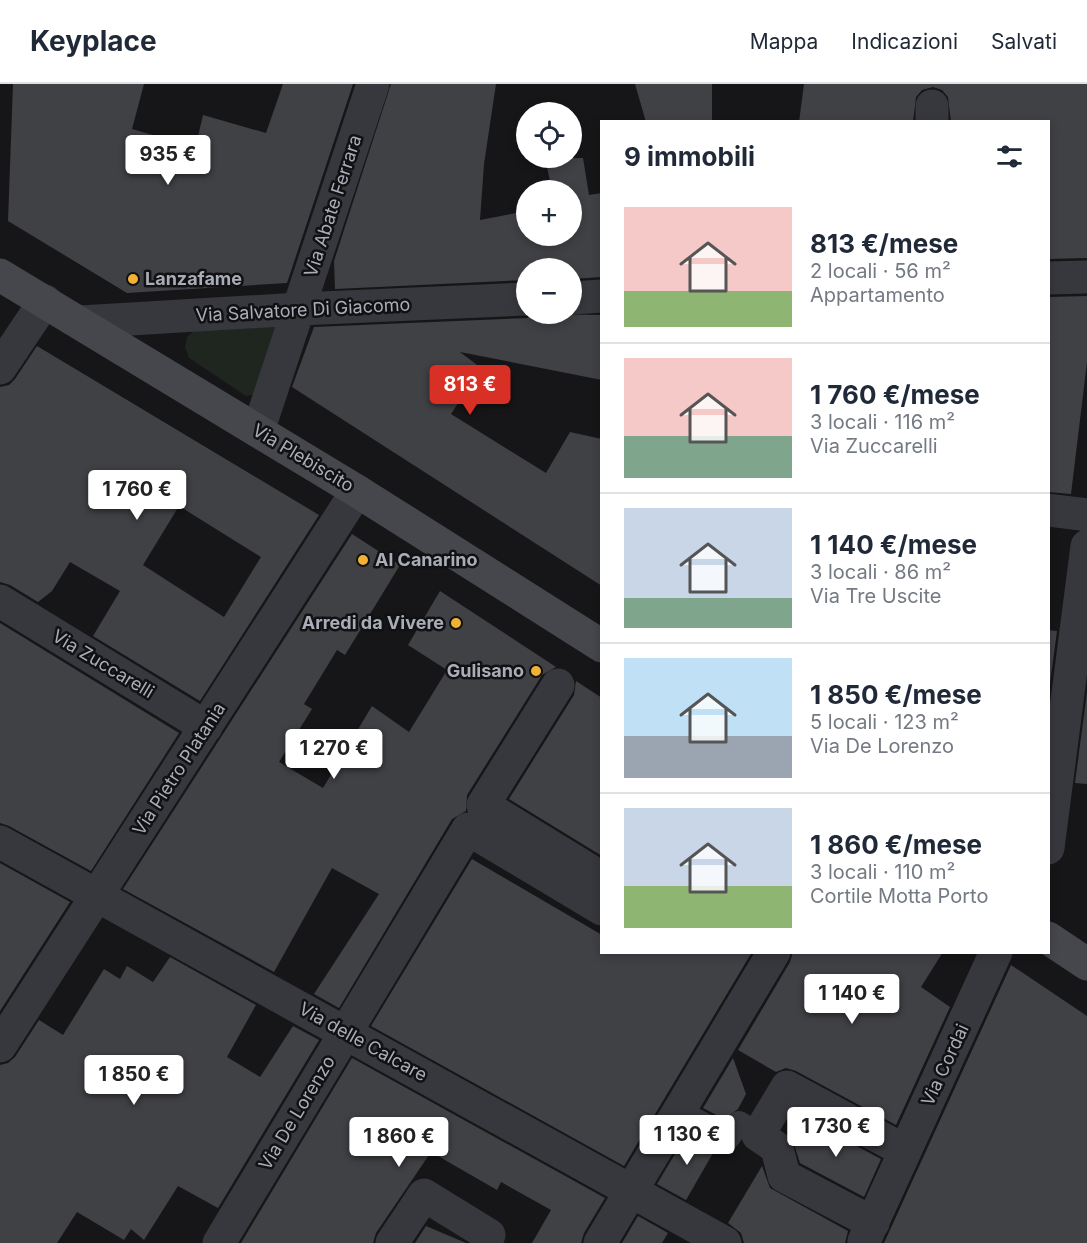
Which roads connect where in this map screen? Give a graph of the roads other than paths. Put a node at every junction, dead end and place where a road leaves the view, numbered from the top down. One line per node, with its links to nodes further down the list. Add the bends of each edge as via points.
1 (373, 84): 9 (street, Via Abate Ferrara)
2 (0, 275): 8 (main road, Via Plebiscito)
3 (1087, 277): 4 (street)
4 (1050, 278)
5 (600, 297): 6 (street)
6 (582, 298)
7 (516, 299): 9 (street, Via Salvatore Di Giacomo)
8 (45, 301): 10 (main road, Via Plebiscito); 11 (street)
9 (300, 309): 10 (street, Via Salvatore Di Giacomo); 12 (street, Via Abate Ferrara)
10 (80, 322): 12 (main road, Via Plebiscito)
11 (0, 368)
12 (258, 431): 13 (main road, Via Plebiscito)
13 (357, 491): 18 (main road, Via Plebiscito); 20 (street, Via Pietro Platania)
14 (1050, 510): 15 (street)
15 (1087, 515)
16 (1087, 546): 22 (street)
17 (0, 601): 20 (street, Via Zuccarelli)
18 (600, 645)
19 (558, 684): 21 (street, Via De Lorenzo)
20 (206, 727): 25 (street, Via Pietro Platania)
21 (476, 817): 24 (street); 26 (street); 31 (street, Via De Lorenzo)
22 (1050, 833)
23 (0, 842): 25 (street, Via delle Calcare)
24 (600, 877)
25 (97, 897): 31 (street, Via delle Calcare); 32 (street, Via Pietro Platania)
26 (600, 908)
27 (1050, 939): 30 (main road)
28 (773, 954): 33 (street)
29 (995, 954): 35 (street, Via Cordai)
30 (1087, 964)
31 (346, 1032): 36 (street, Via delle Calcare); 39 (street, Via De Lorenzo)
32 (0, 1046)
33 (679, 1111): 34 (street, via 728,1138 739,1123); 36 (street)
34 (758, 1135): 35 (street, via 787,1088); 37 (street, via 777,1148 784,1176)
35 (905, 1151): 37 (street, Via Cordai)
36 (631, 1190): 41 (street); 42 (street, Via delle Calcare)
37 (868, 1233)
38 (492, 1240): 40 (street, via 424,1195)
39 (219, 1243)
40 (392, 1243)
41 (600, 1243)
42 (725, 1243)

